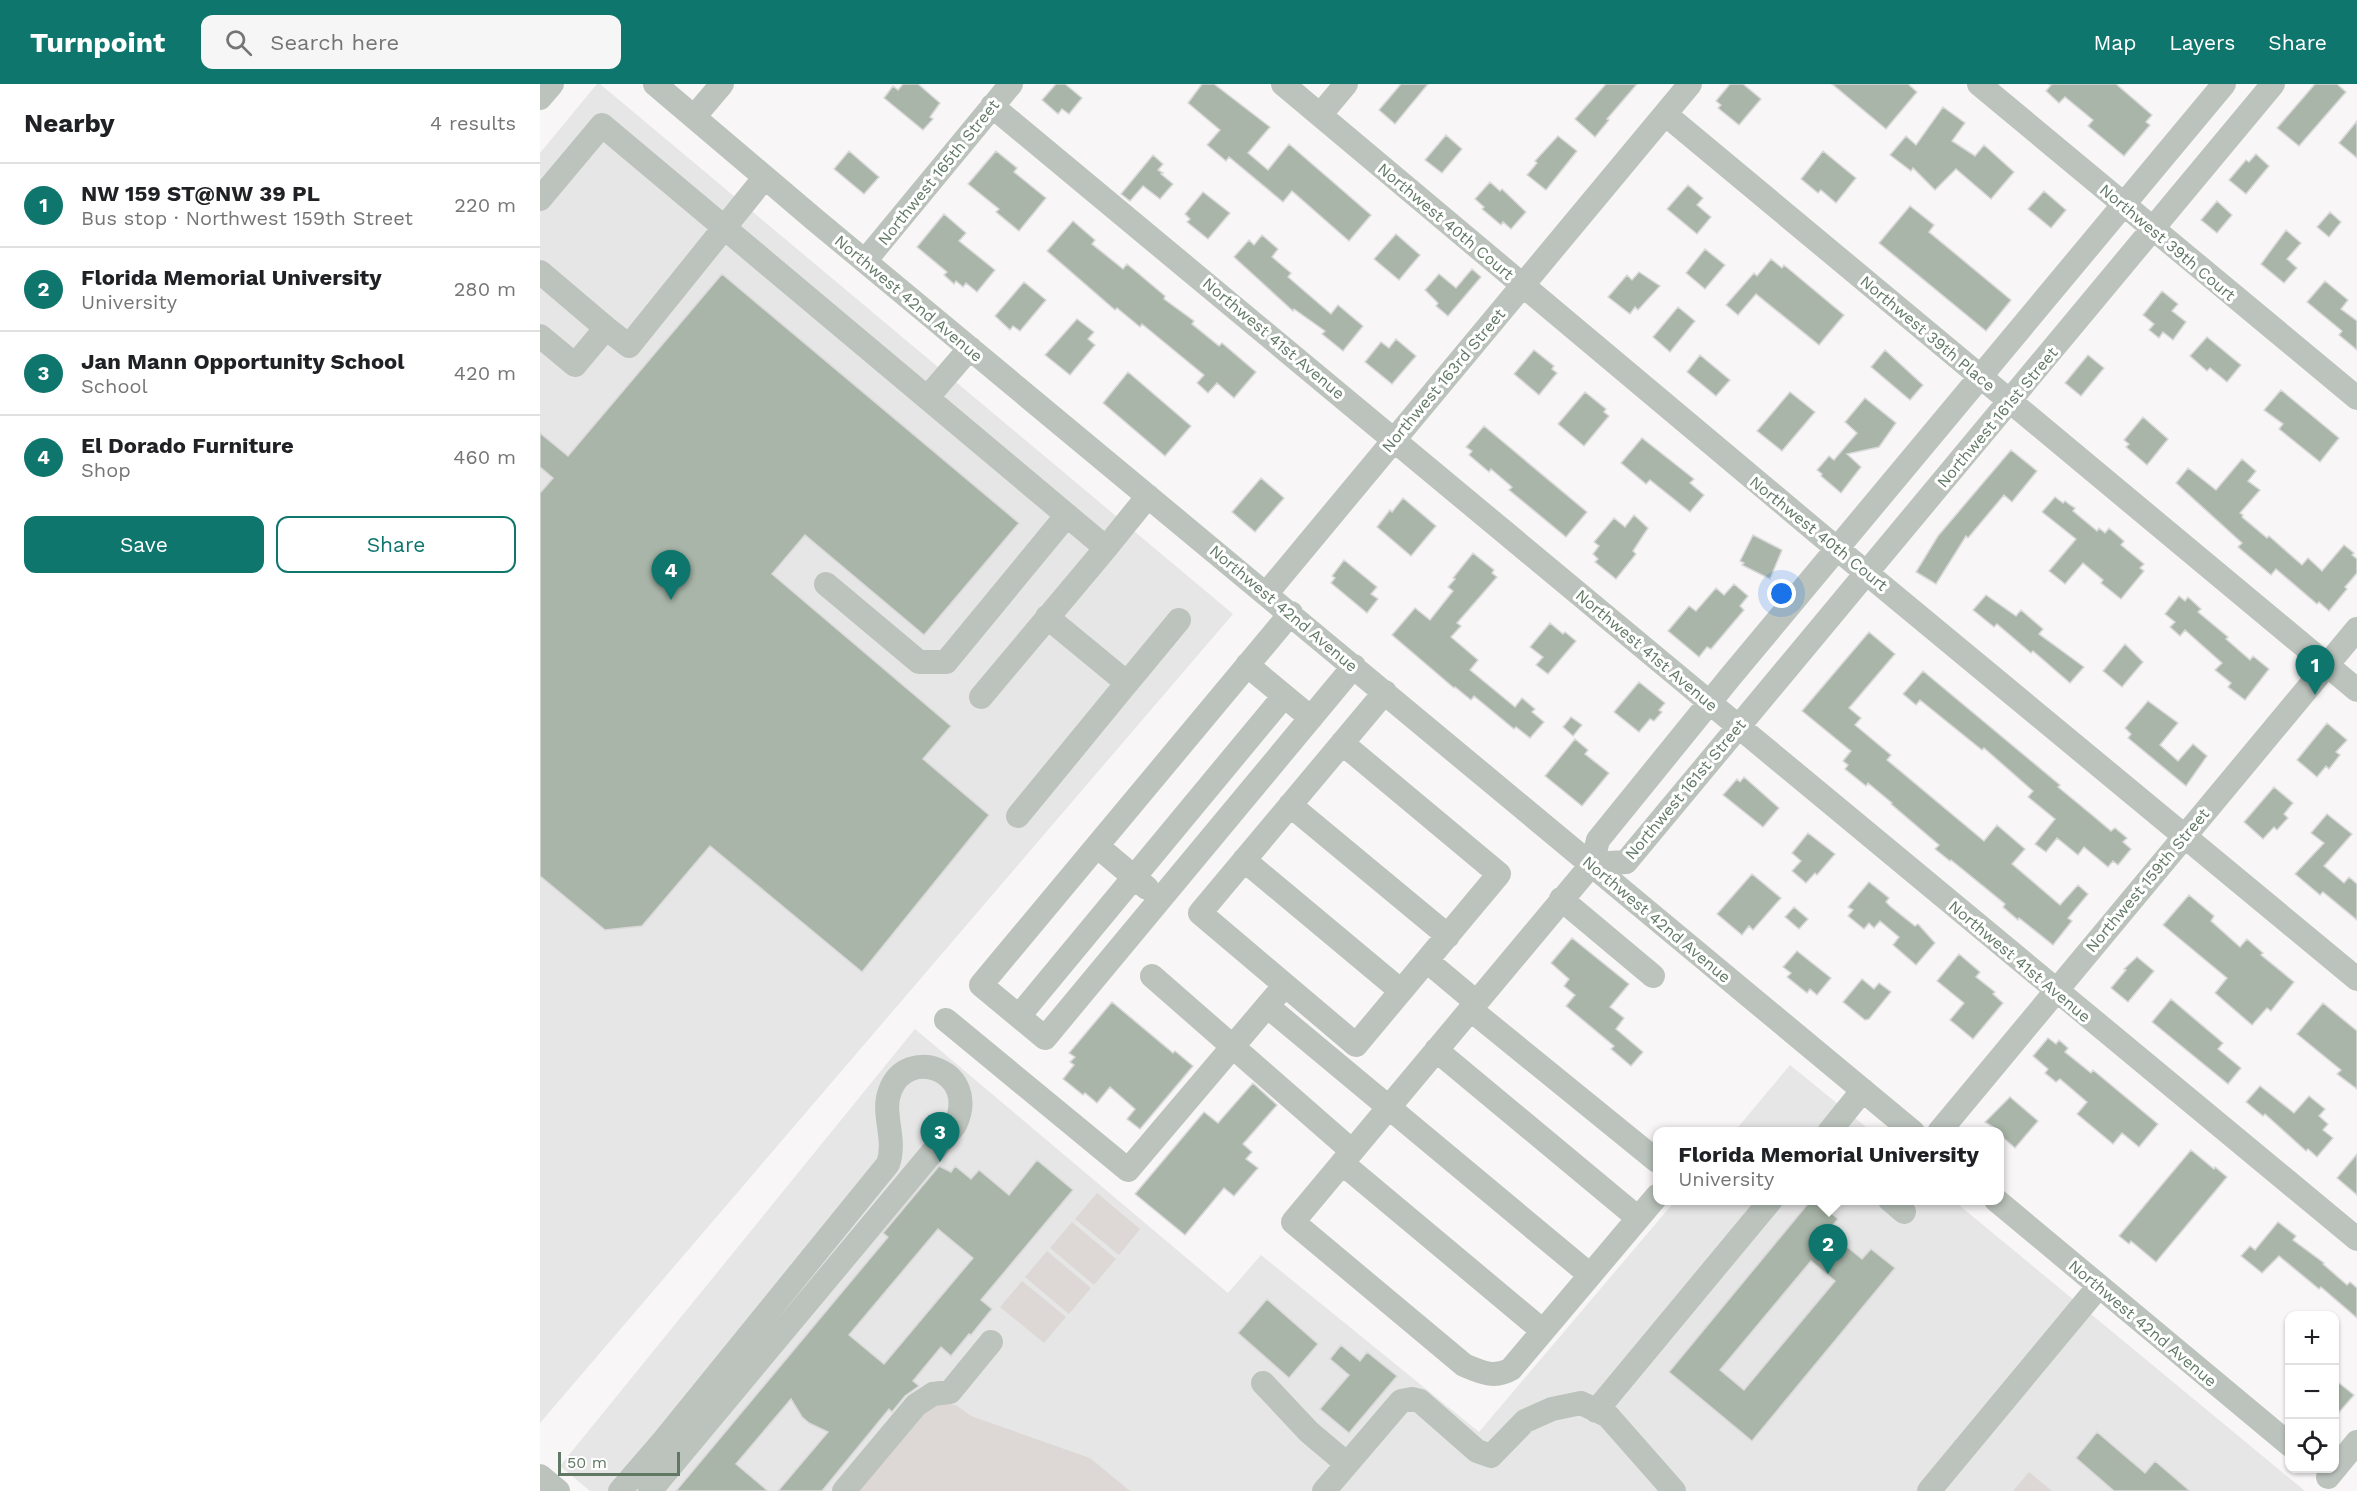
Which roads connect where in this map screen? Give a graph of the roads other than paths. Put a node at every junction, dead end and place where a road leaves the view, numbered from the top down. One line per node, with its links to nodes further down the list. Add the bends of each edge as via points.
1 (552, 84): 11 (street)
2 (655, 84): 15 (street, Northwest 42nd Avenue)
3 (722, 84): 15 (street)
4 (1011, 84): 12 (street, Northwest 165th Street)
5 (1283, 84): 14 (street, Northwest 40th Court)
6 (1347, 84): 14 (street)
7 (1690, 84): 13 (street, Northwest 163rd Street)
8 (1979, 84): 18 (street, Northwest 39th Court)
9 (2224, 84): 18 (street, Northwest 161st Street)
10 (2273, 84): 20 (street, Northwest 161st Street)
11 (540, 98)
12 (993, 106): 21 (street, Northwest 165th Street); 31 (street, Northwest 41st Avenue)
13 (1665, 114): 23 (street, Northwest 163rd Street); 27 (street, Northwest 39th Place)
14 (1320, 115): 23 (street, Northwest 40th Court)
15 (694, 117): 16 (street, Northwest 42nd Avenue)
16 (765, 177): 19 (street); 21 (street, Northwest 42nd Avenue)
17 (540, 199): 19 (street, via 602,125)
18 (2124, 205): 20 (street, Northwest 39th Court); 27 (street, Northwest 161st Street)
19 (725, 228): 24 (street, via 629,346); 28 (street)
20 (2153, 230): 29 (street, Northwest 39th Court); 30 (street, Northwest 161st Street)
21 (866, 261): 25 (street, Northwest 42nd Avenue)
22 (540, 272): 24 (street)
23 (1522, 285): 31 (street, Northwest 163rd Street); 35 (street, Northwest 40th Court)
24 (606, 328): 26 (street, via 575,365)
25 (970, 348): 28 (street); 32 (street, Northwest 42nd Avenue)
26 (541, 352)
27 (1981, 377): 30 (street, Northwest 39th Place); 35 (street, Northwest 161st Street)
28 (927, 398): 33 (street)
29 (2357, 398)
30 (2010, 401): 36 (street, Northwest 161st Street); 44 (street, Northwest 39th Place)
31 (1395, 438): 38 (street, Northwest 163rd Street); 51 (street, Northwest 41st Avenue)
32 (1148, 496): 34 (street); 38 (street, Northwest 42nd Avenue)
33 (1067, 515): 34 (street); 37 (street, via 946,662 919,662)
34 (1106, 548): 40 (street)
35 (1838, 549): 36 (street, Northwest 40th Court); 51 (street, Northwest 161st Street)
36 (1867, 573): 53 (street, Northwest 161st Street); 57 (street, Northwest 40th Court)
37 (826, 584)
38 (1266, 594): 39 (street, Northwest 42nd Avenue)
39 (1291, 614): 43 (street); 45 (street, Northwest 42nd Avenue)
40 (1047, 617): 46 (street); 49 (street)
41 (1179, 620): 46 (street)
42 (2357, 629): 44 (street, Northwest 159th Street)
43 (1247, 665): 50 (street); 58 (street)
44 (2327, 665): 47 (street, Northwest 39th Place); 57 (street, Northwest 159th Street)
45 (1354, 666): 48 (street, Northwest 42nd Avenue); 52 (street)
46 (1127, 683): 56 (street)
47 (2357, 690)
48 (1385, 692): 54 (street); 60 (street, Northwest 42nd Avenue)
49 (981, 696)
50 (1284, 696): 52 (street); 61 (street)
51 (1710, 703): 53 (street, Northwest 41st Avenue); 60 (street, Northwest 161st Street, via 1598,840)
52 (1311, 718): 62 (street)
53 (1739, 727): 60 (street, Northwest 161st Street, via 1626,862); 70 (street, Northwest 41st Avenue)
54 (1342, 743): 55 (street); 64 (street, via 1499,874)
55 (1290, 805): 59 (street); 64 (street)
56 (1018, 816)
57 (2183, 837): 68 (street, Northwest 40th Court); 70 (street, Northwest 159th Street)
58 (1097, 846): 61 (street); 74 (street, via 981,985)
59 (1244, 860): 69 (street, via 1200,913); 71 (street)
60 (1592, 864): 63 (street); 78 (street, Northwest 42nd Avenue)
61 (1135, 877): 62 (street); 74 (street)
62 (1161, 899): 74 (street, via 1045,1038)
63 (1561, 899): 67 (street); 72 (street)
64 (1448, 936): 65 (street)
65 (1427, 961): 71 (street); 72 (street)
66 (1152, 976): 76 (street)
67 (1653, 976)
68 (2357, 979)
69 (1285, 985): 71 (street, via 1356,1045); 73 (street)
70 (2055, 990): 82 (street, Northwest 159th Street); 89 (street, Northwest 41st Avenue)
71 (1401, 991)
72 (1473, 1005): 77 (street); 84 (street)
73 (1267, 1006): 76 (street); 79 (street)
74 (1019, 1016)
75 (946, 1020): 76 (street, via 1128,1170)
76 (1233, 1046): 83 (street)
77 (1436, 1050): 79 (street); 88 (street)
78 (1863, 1090): 80 (street); 81 (street, Northwest 42nd Avenue)
79 (1388, 1108): 83 (street); 90 (street)
80 (1832, 1127)
81 (1908, 1127)
82 (1942, 1127)
83 (1347, 1157): 92 (street); 92 (street, via 1293,1222 1464,1365 1500,1376)
84 (1653, 1158)
85 (1653, 1201): 88 (street)
86 (1767, 1205): 95 (street)
87 (2002, 1205): 91 (street, Northwest 42nd Avenue)
88 (1638, 1218): 90 (street)
89 (2357, 1239)
90 (1590, 1275): 92 (street)
91 (2099, 1286): 96 (street, Northwest 42nd Avenue); 106 (street)
92 (1543, 1331)
93 (992, 1342): 103 (street, via 950,1392 933,1394 916,1405)
94 (1263, 1383): 99 (street, via 1309,1432)
95 (1596, 1411): 99 (street, via 1581,1403 1552,1409 1525,1421 1491,1455 1477,1451 1420,1401 1401,1401); 105 (street, via 1608,1416)
96 (2285, 1442)
97 (2357, 1442): 100 (street)
98 (673, 1447): 98 (street, via 955,1125 961,1101 952,1078 930,1067 912,1069 897,1079 887,1102 892,1143 888,1164); 101 (street); 102 (street)
99 (1347, 1464): 104 (street)
100 (2330, 1479)
101 (620, 1491)
102 (650, 1491)
103 (844, 1491)
104 (1324, 1491)
105 (1674, 1491)
106 (1929, 1491)

